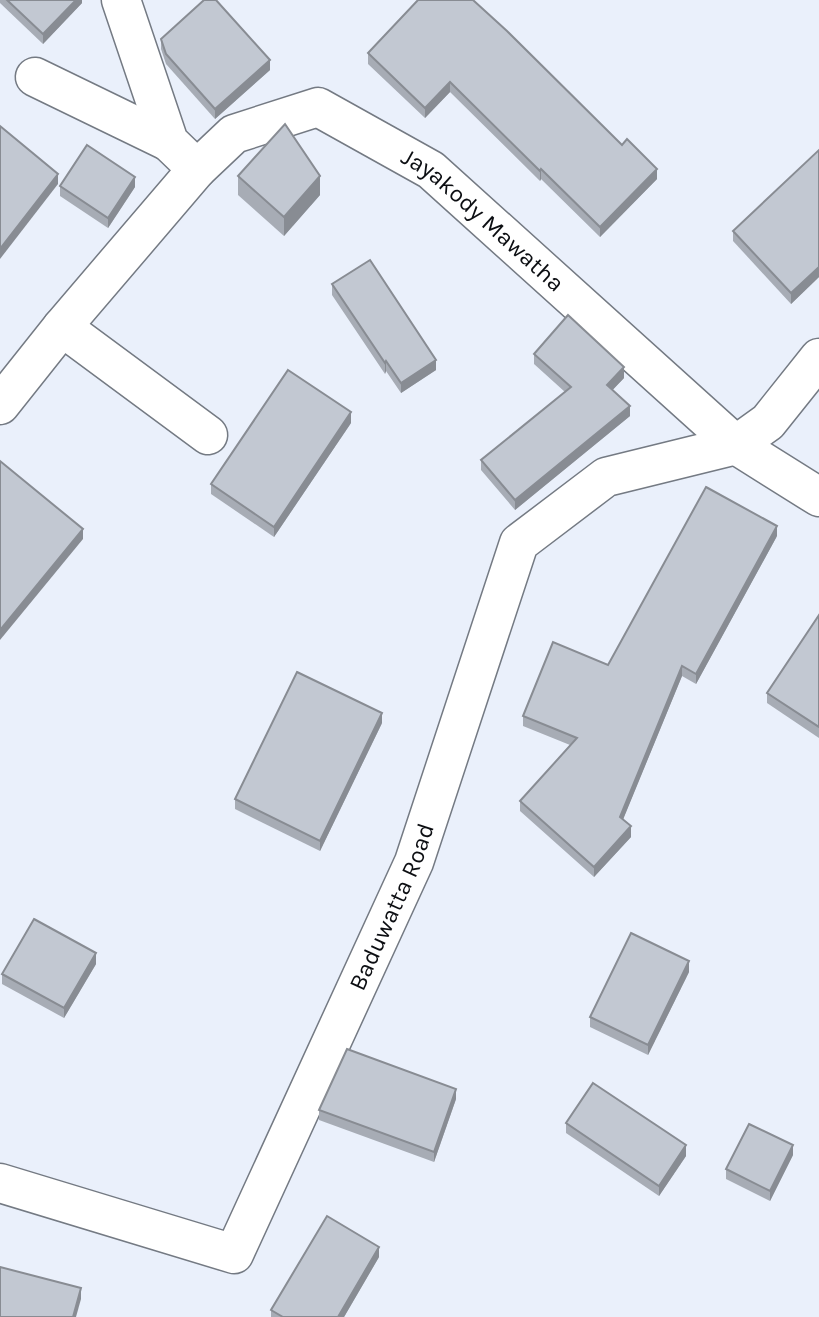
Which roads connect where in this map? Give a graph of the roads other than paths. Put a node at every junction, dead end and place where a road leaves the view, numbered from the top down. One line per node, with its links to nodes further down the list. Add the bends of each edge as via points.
1 (121, 0): 3 (street)
2 (35, 77): 3 (street)
3 (169, 142): 4 (street)
4 (197, 169): 5 (street, Jayakody Mawatha); 9 (street, Jayakody Mawatha, via 234,134 318,107 431,170)
5 (62, 327): 7 (street, Jayakody Mawatha); 8 (street)
6 (819, 358): 9 (street, via 768,422)
7 (0, 405)
8 (208, 435)
9 (736, 445): 10 (street, Jayakody Mawatha); 11 (street, Baduwatta Road, via 606,477 519,544 414,862 234,1254)
10 (819, 497)
11 (0, 1183)

